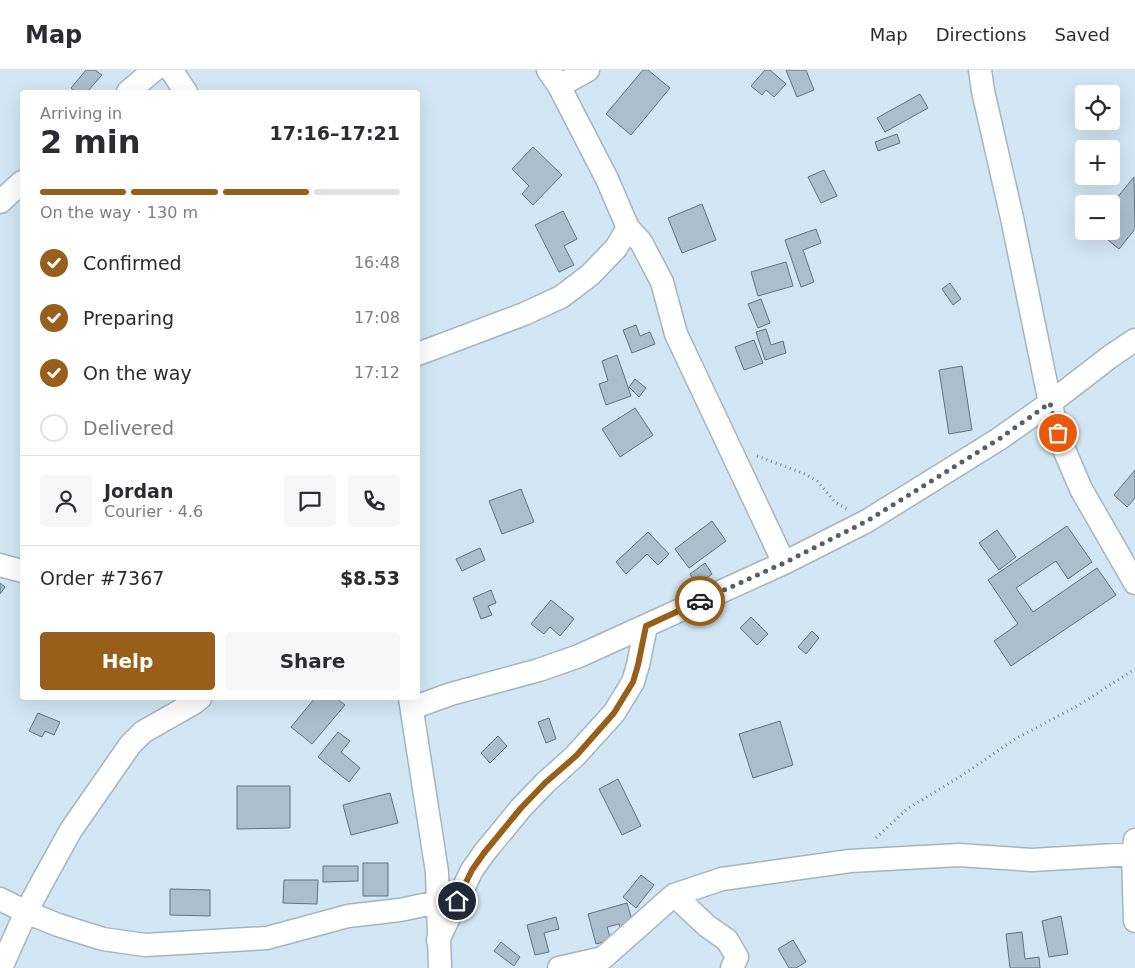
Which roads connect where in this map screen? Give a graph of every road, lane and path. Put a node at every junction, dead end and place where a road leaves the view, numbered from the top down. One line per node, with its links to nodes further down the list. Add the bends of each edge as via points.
1 (154, 70): 6 (street)
2 (170, 70): 7 (street)
3 (588, 70): 5 (street)
4 (980, 70): 13 (street)
5 (554, 78): 10 (street, via 607,179)
6 (130, 90)
7 (185, 90)
8 (20, 184): 9 (street)
9 (0, 202)
10 (628, 228): 12 (street, via 616,248 590,275 562,297); 14 (street, via 641,242 662,282 676,334)
11 (1135, 340): 13 (street)
12 (420, 353)
13 (1050, 403): 15 (street, via 999,439); 19 (street, via 1063,447 1082,489)
14 (727, 444): 15 (path, via 805,474 817,481 835,502); 16 (street)
15 (867, 521): 16 (street)
16 (784, 563): 20 (street)
17 (0, 565): 18 (street)
18 (20, 570)
19 (1135, 583)
20 (646, 626): 23 (street, via 540,670); 31 (street, via 633,682 614,713 576,756 521,808 484,853 472,870)
21 (1135, 669): 25 (path, via 1079,705 1015,739 907,809)
22 (198, 700): 29 (street, via 143,732 130,745 71,830)
23 (411, 703): 28 (street, via 437,872)
24 (1134, 846): 25 (street, via 1032,860 959,855); 30 (street)
25 (850, 861): 26 (street, via 722,879)
26 (674, 895): 32 (street); 36 (street, via 727,940 737,957)
27 (0, 899): 29 (street)
28 (438, 902): 29 (street, via 348,916 267,938 144,945 103,939 58,926); 31 (street)
29 (26, 912): 33 (street)
30 (1135, 921)
31 (438, 940): 34 (street)
32 (605, 963): 35 (street)
33 (1, 968)
34 (440, 968)
35 (559, 968)
36 (732, 968)

